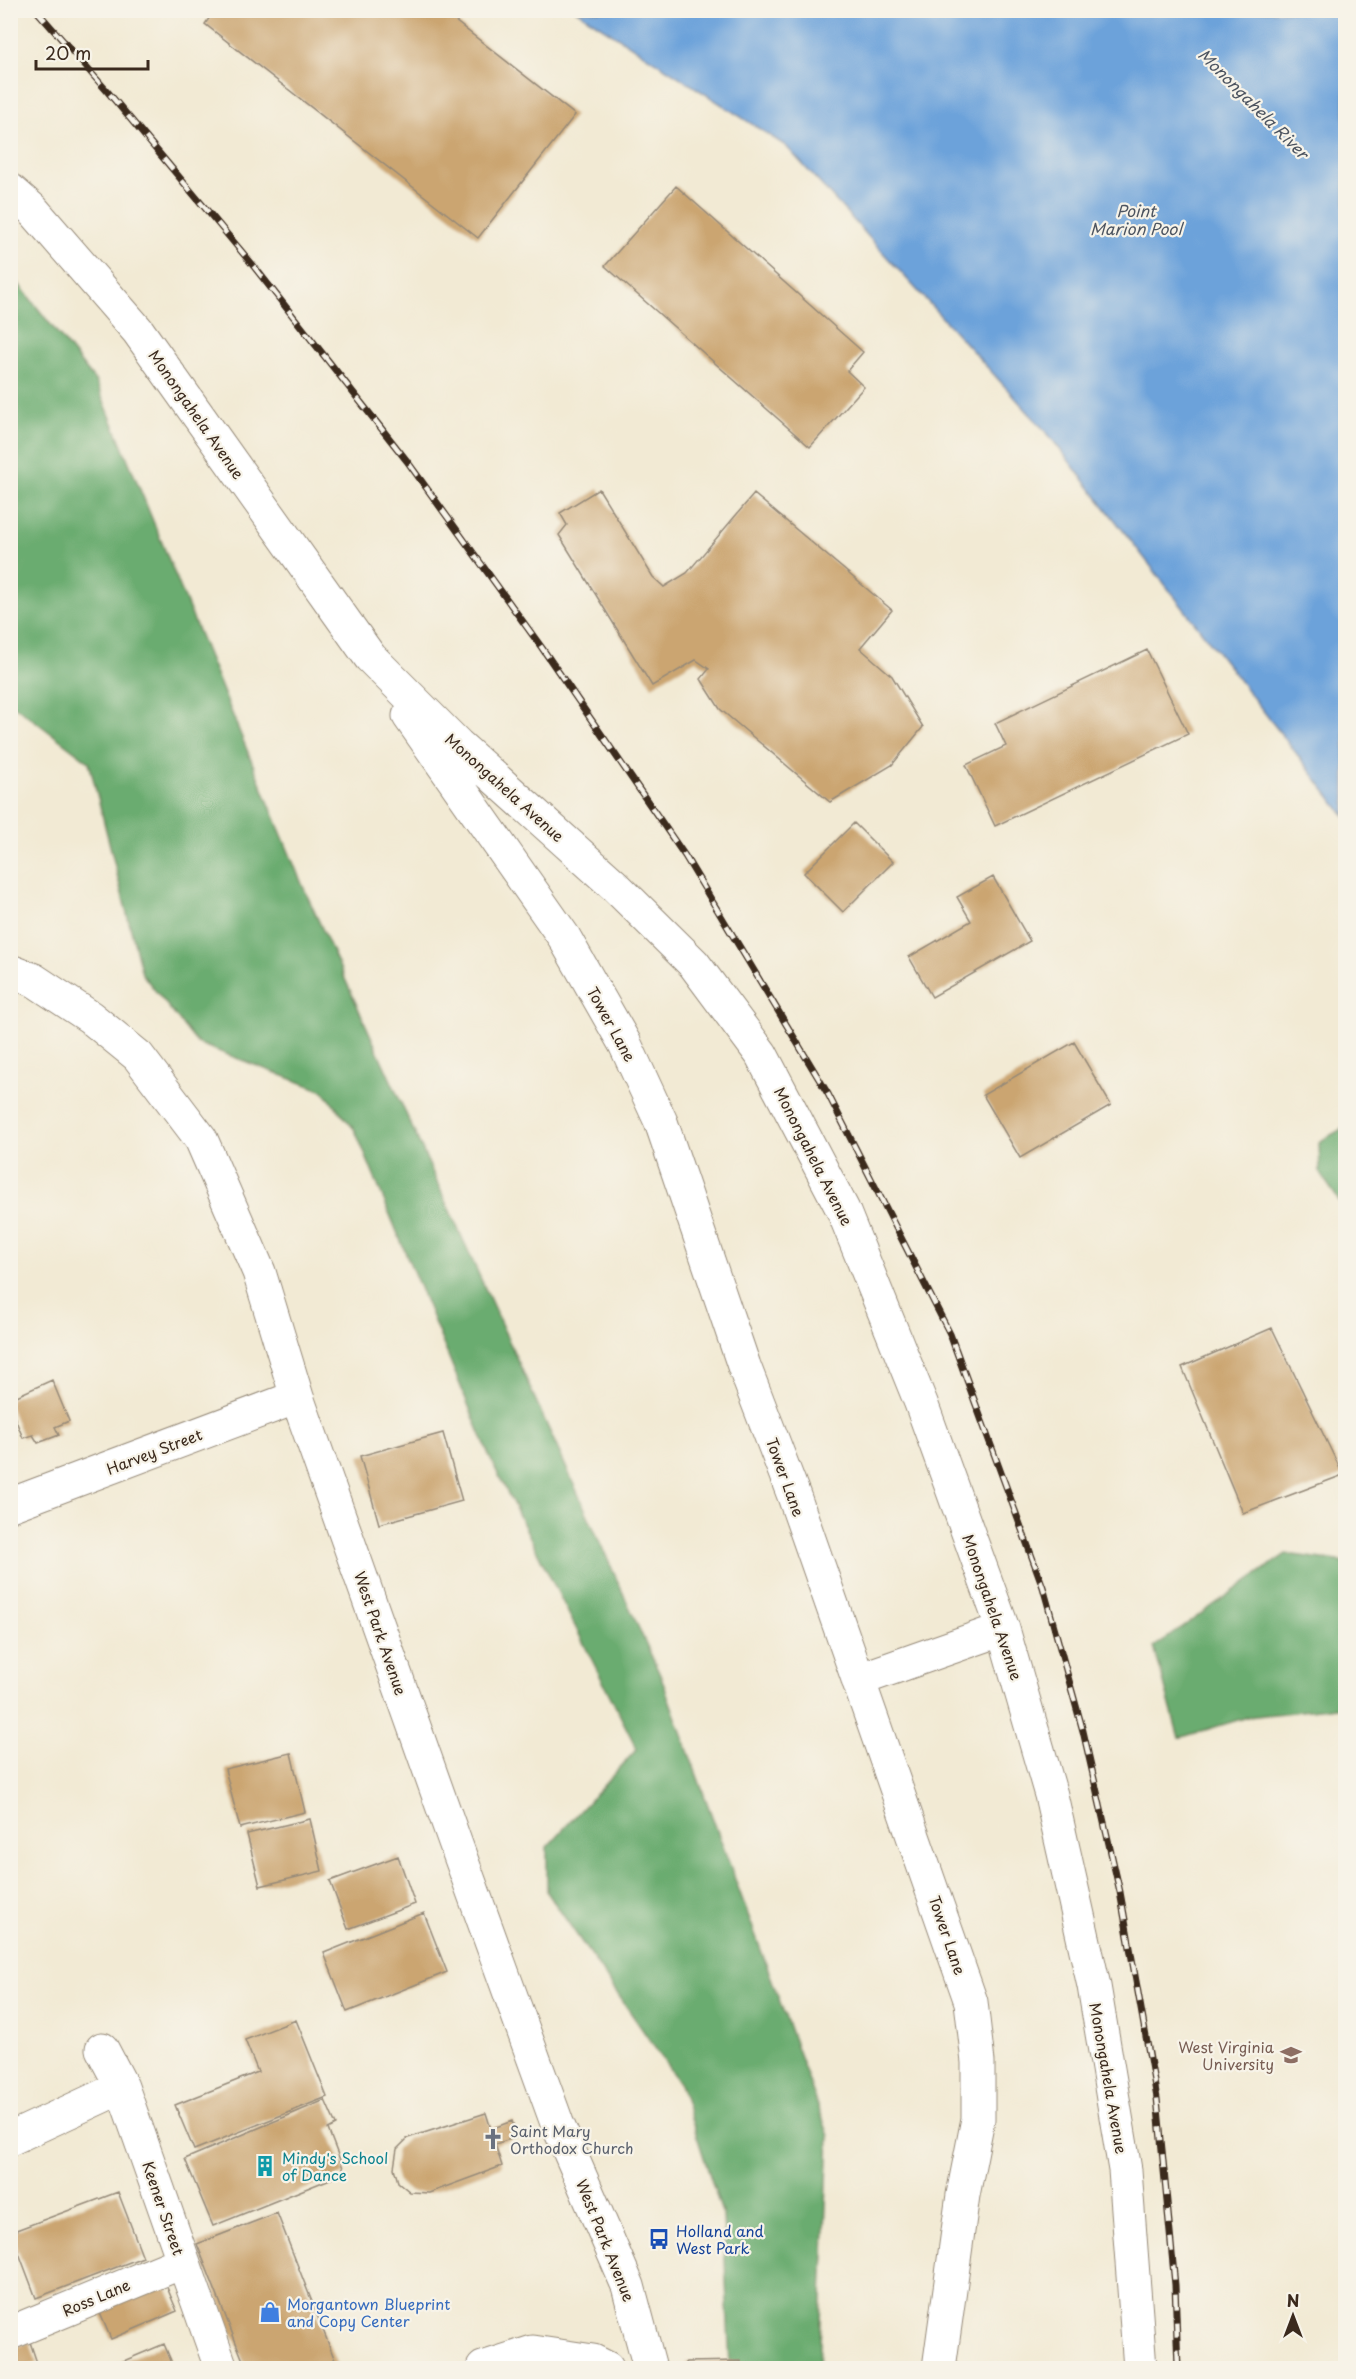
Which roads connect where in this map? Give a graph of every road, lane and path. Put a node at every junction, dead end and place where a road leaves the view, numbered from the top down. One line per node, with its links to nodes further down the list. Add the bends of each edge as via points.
1 (10, 190): 2 (street, Monongahela Avenue, via 33,210 138,331)
2 (370, 657): 6 (street, Monongahela Avenue, via 458,745 614,885 694,964 761,1053 843,1210 921,1403); 7 (street, Tower Lane, via 564,938 625,1044 661,1122)
3 (10, 971): 4 (street, West Park Avenue, via 34,980 90,1017 138,1056 201,1139 259,1272)
4 (297, 1397): 5 (street, Harvey Street); 16 (street, West Park Avenue, via 549,2101 628,2286)
5 (10, 1505)
6 (1004, 1629): 7 (street); 18 (street, Monongahela Avenue, via 1051,1795 1094,1986 1125,2170)
7 (858, 1680): 17 (street, Tower Lane, via 971,2002 978,2062 978,2120 963,2195)
8 (102, 2049): 9 (street, Keener Street)
9 (122, 2087): 10 (street); 11 (street, Keener Street)
10 (10, 2139)
11 (182, 2262): 12 (street, Ross Lane); 13 (street, Keener Street)
12 (10, 2333)
13 (221, 2368)
14 (483, 2368): 15 (street, via 533,2352 593,2361)
15 (607, 2368)
16 (650, 2368)
17 (939, 2368)
18 (1140, 2368)

